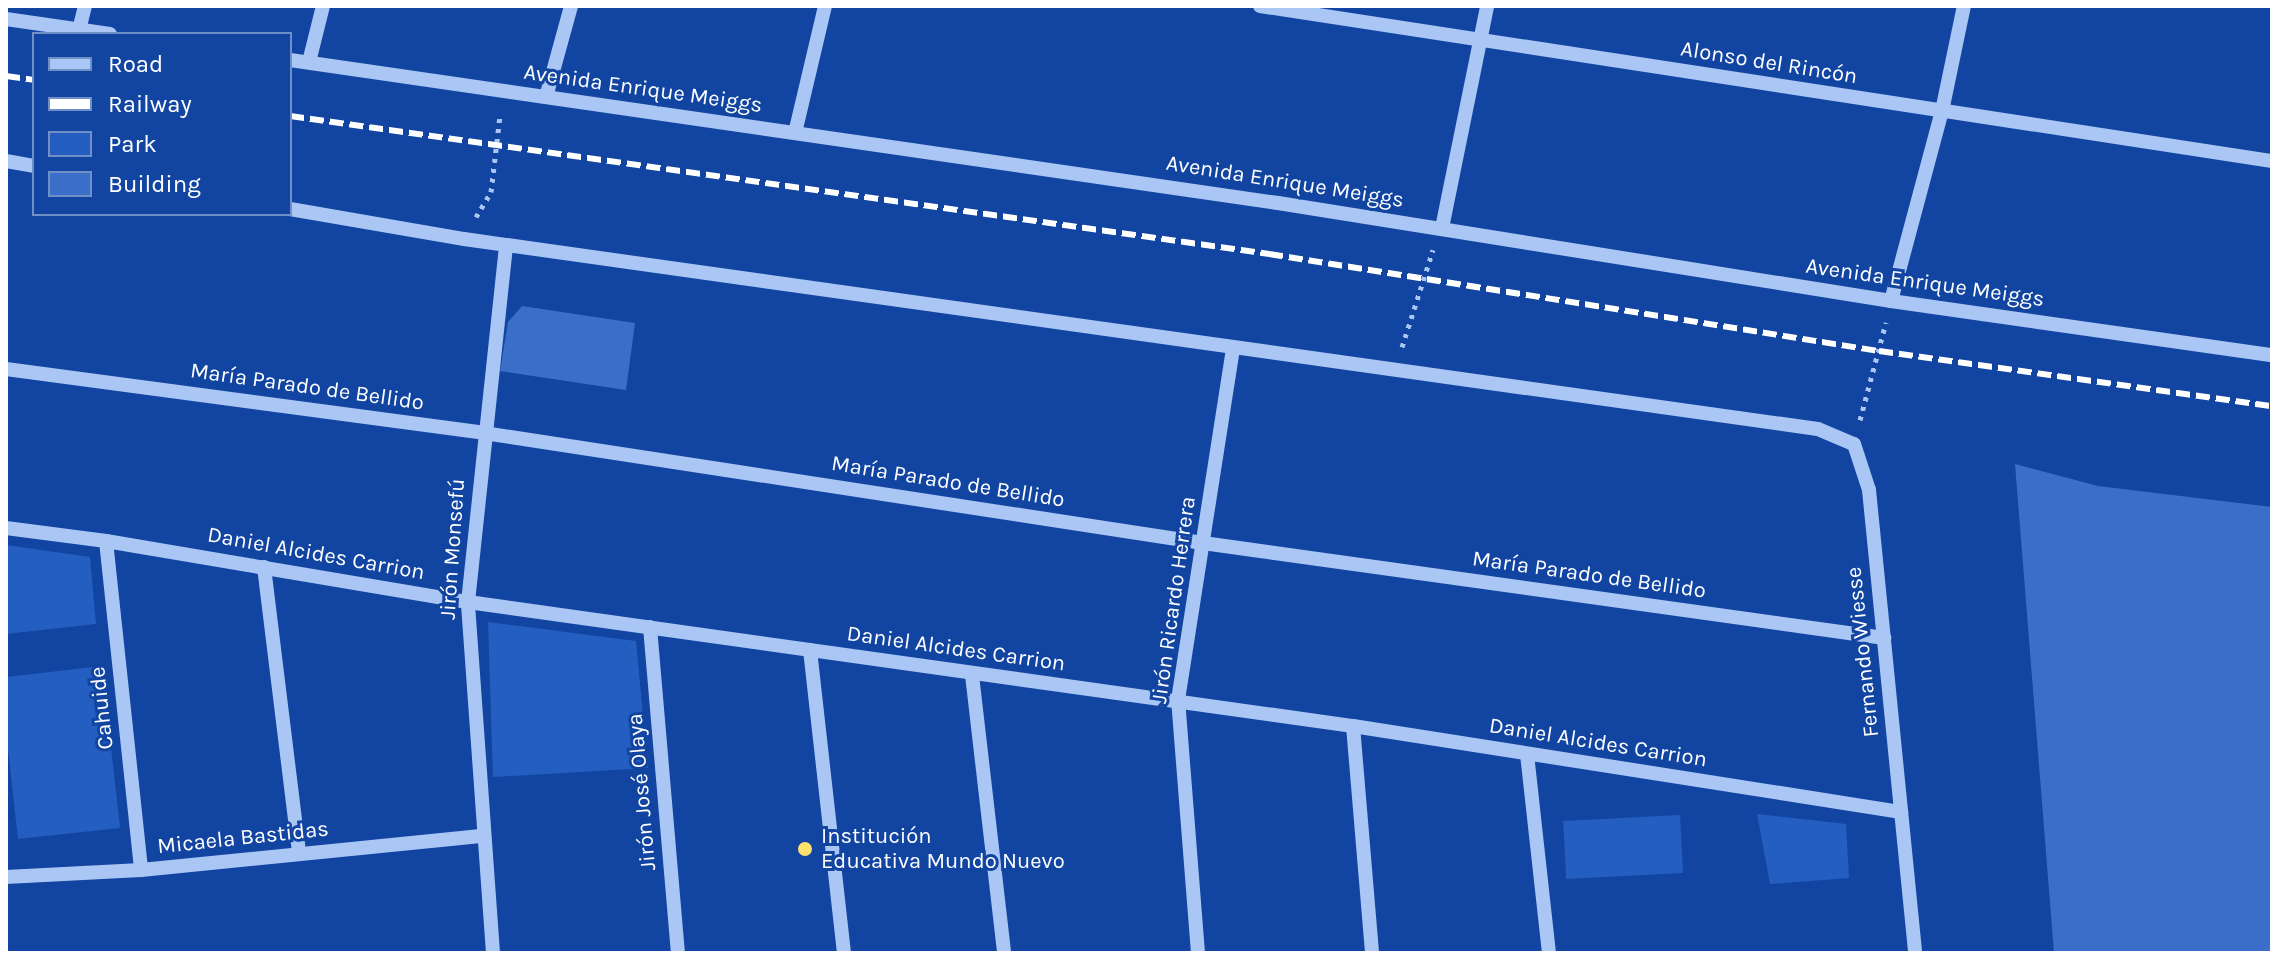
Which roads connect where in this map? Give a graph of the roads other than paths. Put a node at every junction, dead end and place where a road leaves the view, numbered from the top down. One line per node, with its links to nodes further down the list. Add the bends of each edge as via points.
1 (85, 6): 9 (street)
2 (323, 6): 13 (street)
3 (571, 6): 14 (street)
4 (825, 6): 16 (street)
5 (1260, 6): 11 (street, Alonso del Rincón)
6 (1487, 6): 11 (street)
7 (1964, 6): 15 (street)
8 (6, 19): 9 (street)
9 (79, 30): 10 (street)
10 (94, 32)
11 (1480, 39): 15 (street, Alonso del Rincón); 21 (street)
12 (292, 60): 13 (street, Avenida Enrique Meiggs)
13 (309, 62): 14 (street, Avenida Enrique Meiggs)
14 (546, 97): 16 (street, Avenida Enrique Meiggs)
15 (1942, 111): 18 (street, Alonso del Rincón); 23 (street)
16 (795, 133): 21 (street, Avenida Enrique Meiggs)
17 (6, 161): 19 (street)
18 (2272, 161)
19 (32, 166)
20 (292, 209): 22 (street)
21 (1442, 228): 23 (street, Avenida Enrique Meiggs)
22 (506, 245): 24 (street); 27 (street, Jirón Monsefú)
23 (1891, 301): 25 (street, Avenida Enrique Meiggs)
24 (1233, 349): 30 (street, Jirón Ricardo Herrera); 34 (street, Fernando Wiesse, via 1818,429 1854,444 1869,490)
25 (2272, 355)
26 (6, 369): 27 (street, María Parado de Bellido)
27 (484, 433): 30 (street, María Parado de Bellido); 32 (street, Jirón Monsefú)
28 (6, 528): 29 (street, Daniel Alcides Carrion)
29 (106, 541): 31 (street, Daniel Alcides Carrion); 43 (street, Cahuide)
30 (1203, 543): 34 (street, María Parado de Bellido); 37 (street, Jirón Ricardo Herrera)
31 (264, 567): 32 (street, Daniel Alcides Carrion); 42 (street)
32 (468, 602): 33 (street, Daniel Alcides Carrion); 41 (street, Jirón Monsefú)
33 (650, 627): 35 (street, Daniel Alcides Carrion); 46 (street, Jirón José Olaya)
34 (1884, 638): 40 (street, Fernando Wiesse)
35 (810, 650): 36 (street, Daniel Alcides Carrion); 47 (street)
36 (972, 675): 37 (street, Daniel Alcides Carrion); 48 (street)
37 (1178, 700): 38 (street, Daniel Alcides Carrion); 49 (street, Jirón Ricardo Herrera)
38 (1353, 726): 39 (street, Daniel Alcides Carrion); 50 (street)
39 (1527, 754): 40 (street, Daniel Alcides Carrion); 51 (street)
40 (1901, 812): 52 (street, Fernando Wiesse)
41 (483, 836): 42 (street, Micaela Bastidas); 45 (street, Jirón Monsefú)
42 (299, 854): 43 (street, Micaela Bastidas)
43 (141, 870): 44 (street, Micaela Bastidas)
44 (6, 877)
45 (493, 953)
46 (678, 953)
47 (844, 953)
48 (1004, 953)
49 (1198, 953)
50 (1372, 953)
51 (1549, 953)
52 (1915, 953)

